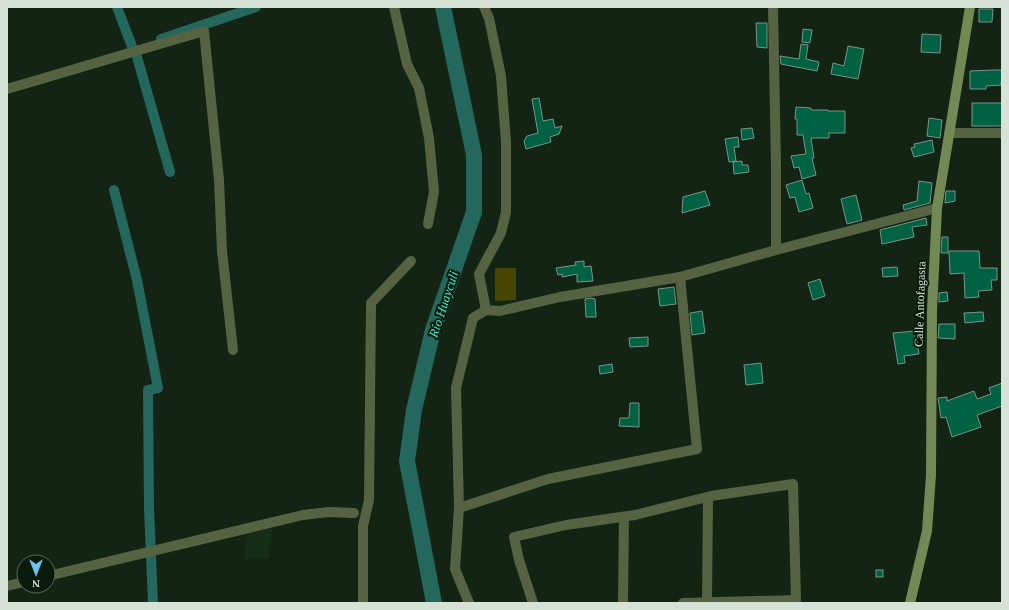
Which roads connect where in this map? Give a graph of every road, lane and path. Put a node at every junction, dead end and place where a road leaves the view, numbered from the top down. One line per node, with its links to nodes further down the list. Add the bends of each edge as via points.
1 (394, 7): 9 (street, via 407,64 419,88 429,138 434,192)
2 (484, 7): 13 (street, via 489,18 501,76 506,142 506,212 501,233 479,274)
3 (773, 7): 10 (street)
4 (970, 7): 7 (main road, Calle Antofagasta)
5 (7, 89): 14 (street, via 204,31)
6 (1002, 132): 7 (street)
7 (949, 133): 8 (main road, Calle Antofagasta)
8 (937, 208): 10 (street); 26 (main road, Calle Antofagasta, via 932,311 931,475 926,531)
9 (428, 224)
10 (776, 250): 12 (street)
11 (411, 261): 20 (street, via 371,304 369,500 363,526)
12 (680, 277): 13 (street, via 560,297 500,311); 16 (street, via 697,449 548,478)
13 (486, 310): 16 (street, via 473,318 456,388)
14 (233, 350)
15 (708, 496): 18 (street); 25 (street); 25 (street, via 793,484 796,600)
16 (459, 508): 21 (street, via 455,569)
17 (354, 513): 19 (street, via 303,515)
18 (624, 517): 22 (street, via 566,525 514,537); 23 (street)
19 (56, 574)
20 (363, 603)
21 (469, 603)
22 (533, 603)
23 (623, 603)
24 (683, 603): 25 (street)
25 (707, 603)
26 (910, 603)

